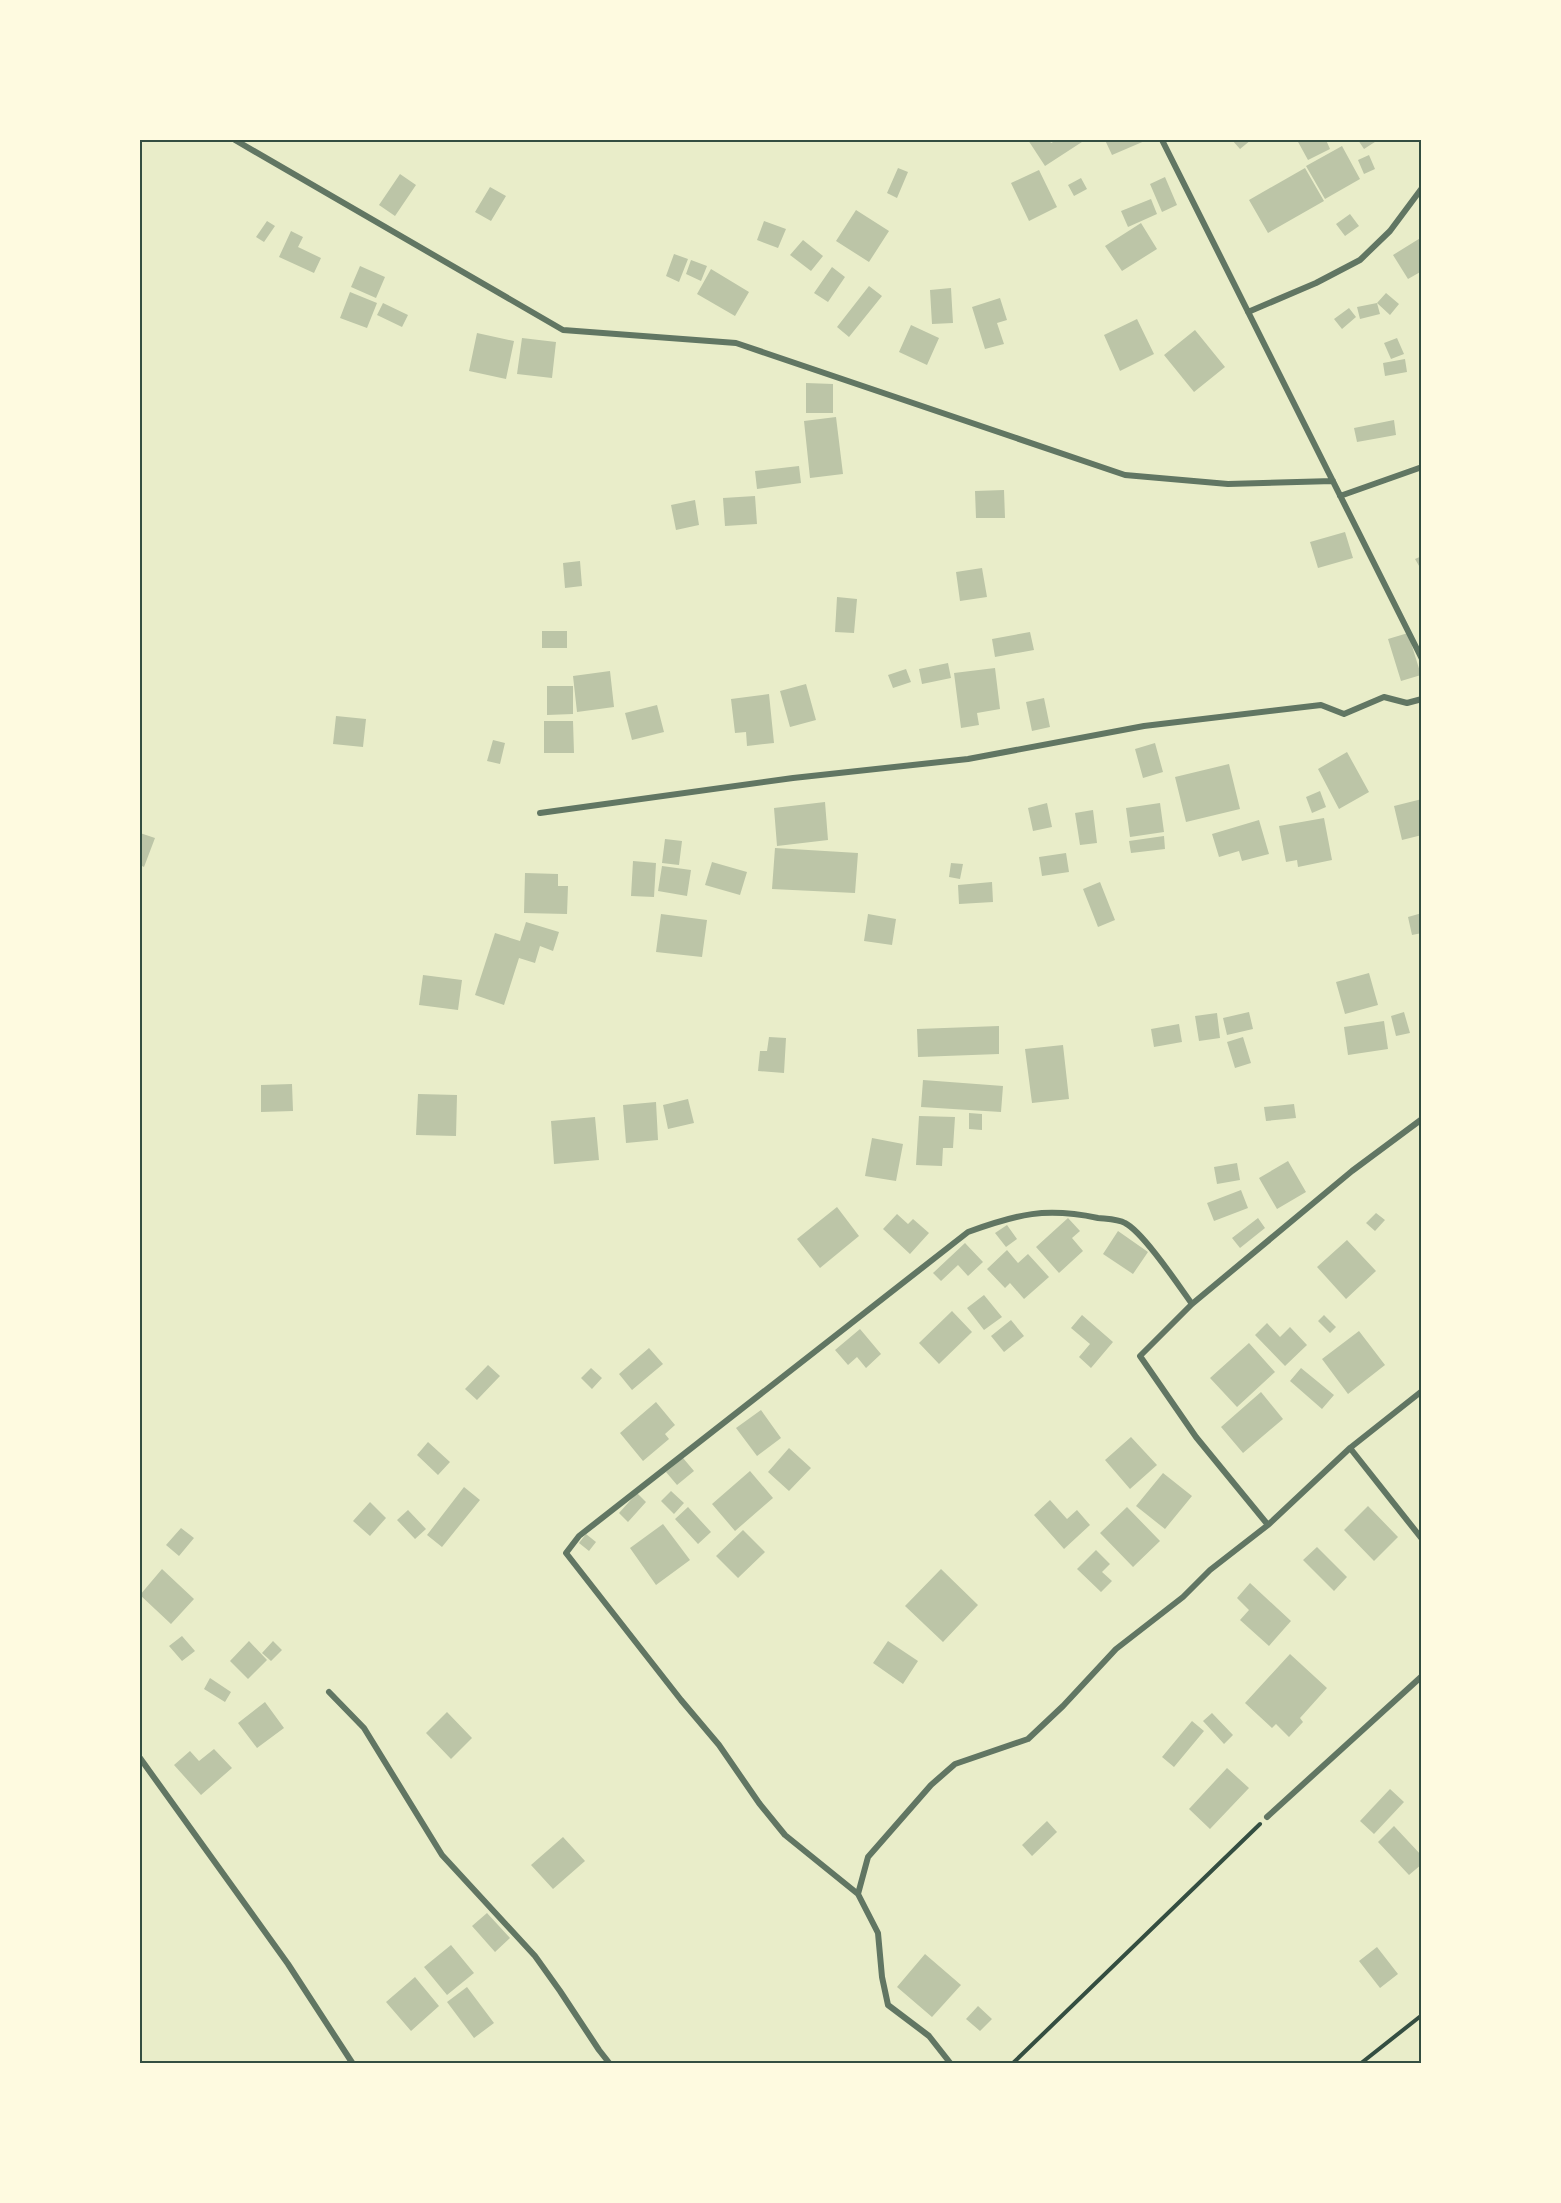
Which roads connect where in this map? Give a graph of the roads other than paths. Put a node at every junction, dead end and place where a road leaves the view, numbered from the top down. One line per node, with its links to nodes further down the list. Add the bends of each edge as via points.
1 (235, 140): 6 (street, via 563,330 736,343 1125,475 1228,484)
2 (1162, 140): 4 (street)
3 (1422, 188): 4 (street, via 1390,231 1360,260)
4 (1248, 312): 6 (street)
5 (1422, 468): 7 (street)
6 (1333, 481): 7 (street)
7 (1340, 496): 8 (street)
8 (1422, 659)
9 (1422, 699): 10 (street, via 1407,703 1384,697 1344,714 1321,705 1144,726 968,759 793,778)
10 (540, 813)
11 (1422, 1119): 12 (street, via 1352,1171)
12 (1192, 1304): 15 (street, via 1140,1356 1196,1437); 21 (street, via 1147,1244 1125,1223 1054,1211 1009,1217 968,1232 579,1536 566,1552 785,1835)
13 (1422, 1391): 14 (street)
14 (1350, 1448): 15 (street); 16 (street)
15 (1268, 1525): 21 (street, via 1116,1649 1028,1739 955,1764 939,1778 868,1857)
16 (1422, 1539)
17 (1422, 1676): 20 (street)
18 (329, 1692): 23 (street, via 364,1728 442,1854 535,1956)
19 (140, 1758): 22 (street, via 288,1964)
20 (1267, 1817)
21 (858, 1894): 24 (street, via 878,1933 888,2005 929,2036)
22 (353, 2064)
23 (610, 2064)
24 (951, 2064)

